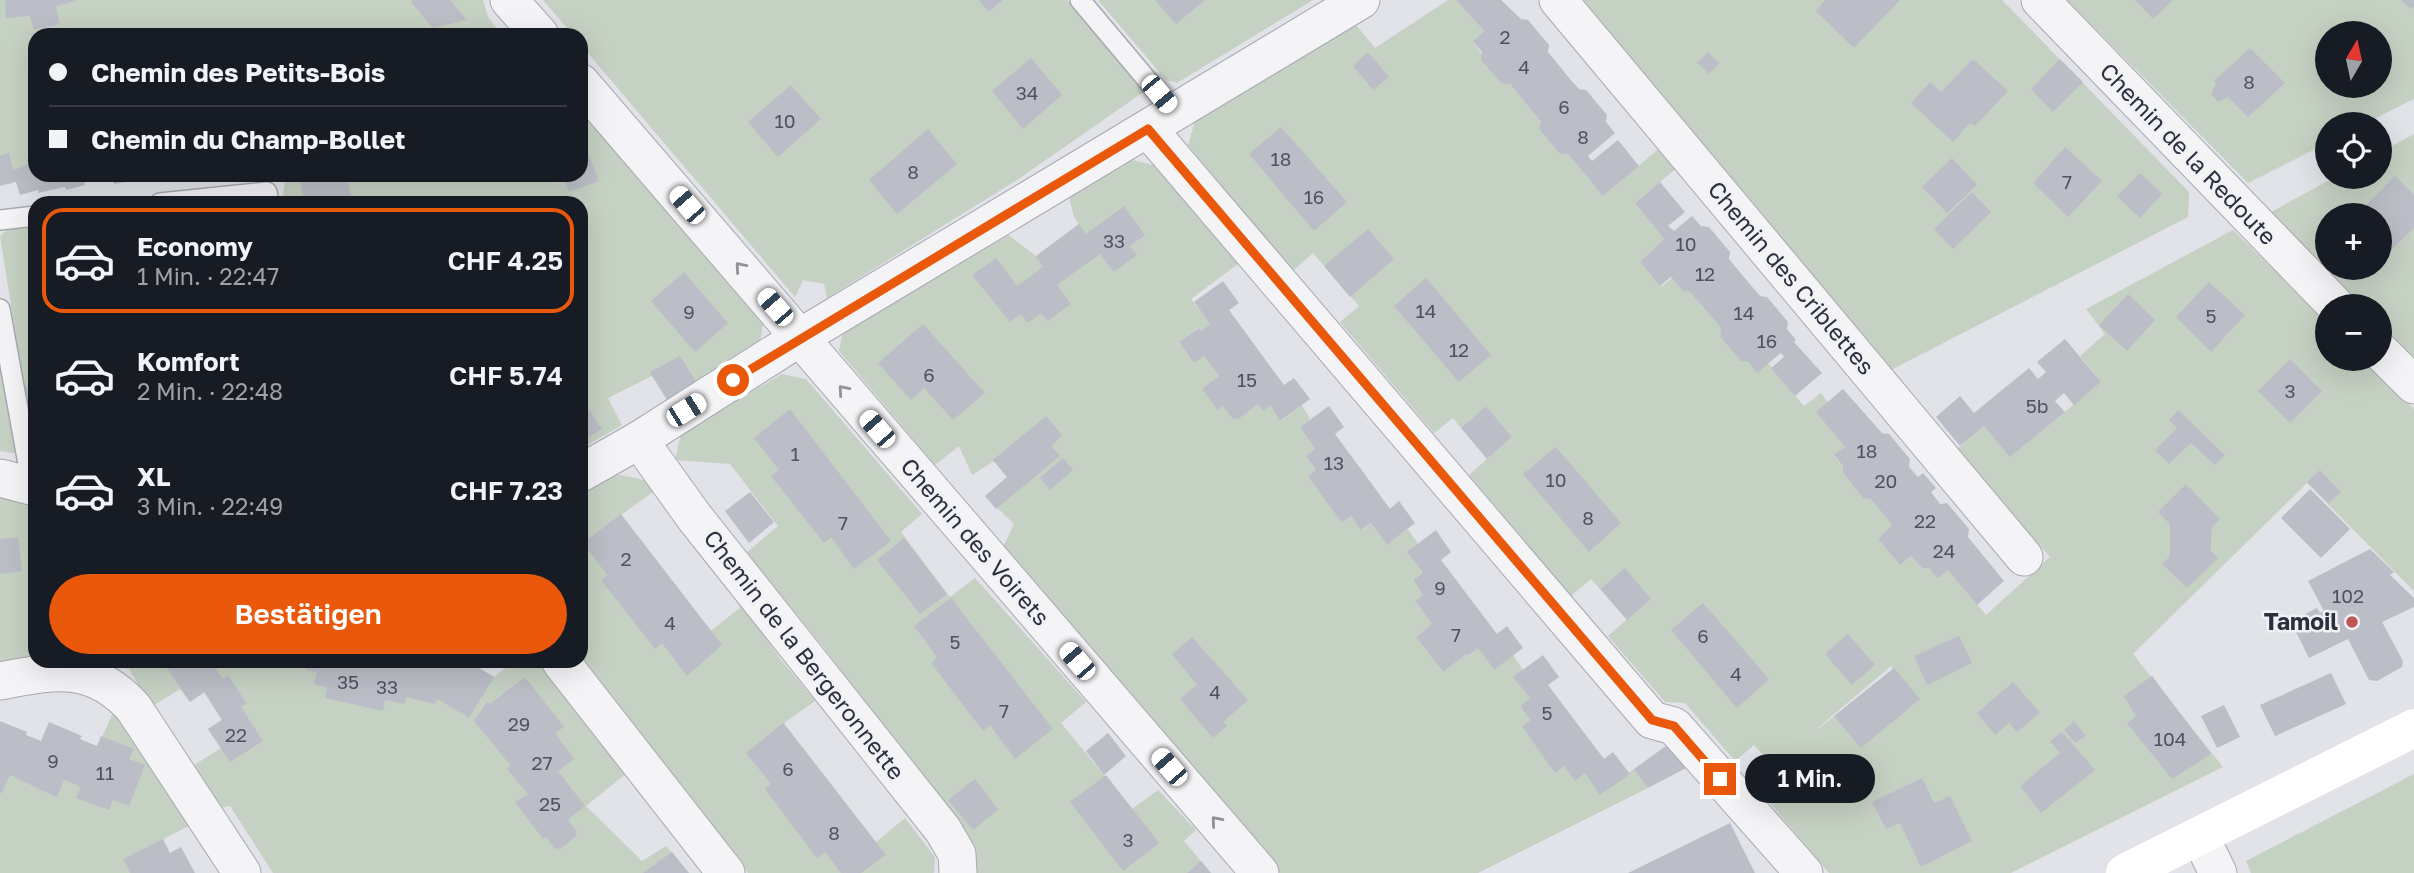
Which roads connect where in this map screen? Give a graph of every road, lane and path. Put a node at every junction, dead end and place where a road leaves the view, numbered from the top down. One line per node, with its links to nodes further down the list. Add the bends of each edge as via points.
1 (509, 0): 6 (street)
2 (1080, 0): 8 (lane)
3 (1361, 0): 8 (street)
4 (1558, 0): 21 (street, Chemin des Criblettes)
5 (2040, 0): 13 (street, Chemin de la Redoute)
6 (534, 28)
7 (588, 91): 15 (street, Chemin des Voirets, one-way to 7)
8 (1161, 121): 15 (street); 30 (street, via 1652,720 1674,726)
9 (228, 196): 10 (lane, via 267,192)
10 (268, 196)
11 (28, 217): 12 (lane)
12 (0, 220)
13 (2324, 294)
14 (0, 309): 20 (lane)
15 (799, 338): 18 (street); 29 (street, Chemin des Voirets, one-way to 15)
16 (2392, 363): 17 (street)
17 (2414, 385)
18 (639, 440): 19 (street); 28 (street, Chemin de la Bergeronnette, via 695,518 943,830 957,854)
19 (588, 469)
20 (22, 484)
21 (2024, 557)
22 (566, 668): 27 (street)
23 (0, 681): 26 (street, via 59,672 83,675 117,690 133,707)
24 (2414, 728): 25 (main road)
25 (2200, 836): 31 (main road); 32 (street)
26 (242, 873)
27 (726, 873)
28 (958, 873)
29 (1260, 873)
30 (1804, 873)
31 (2125, 873)
32 (2218, 873)

